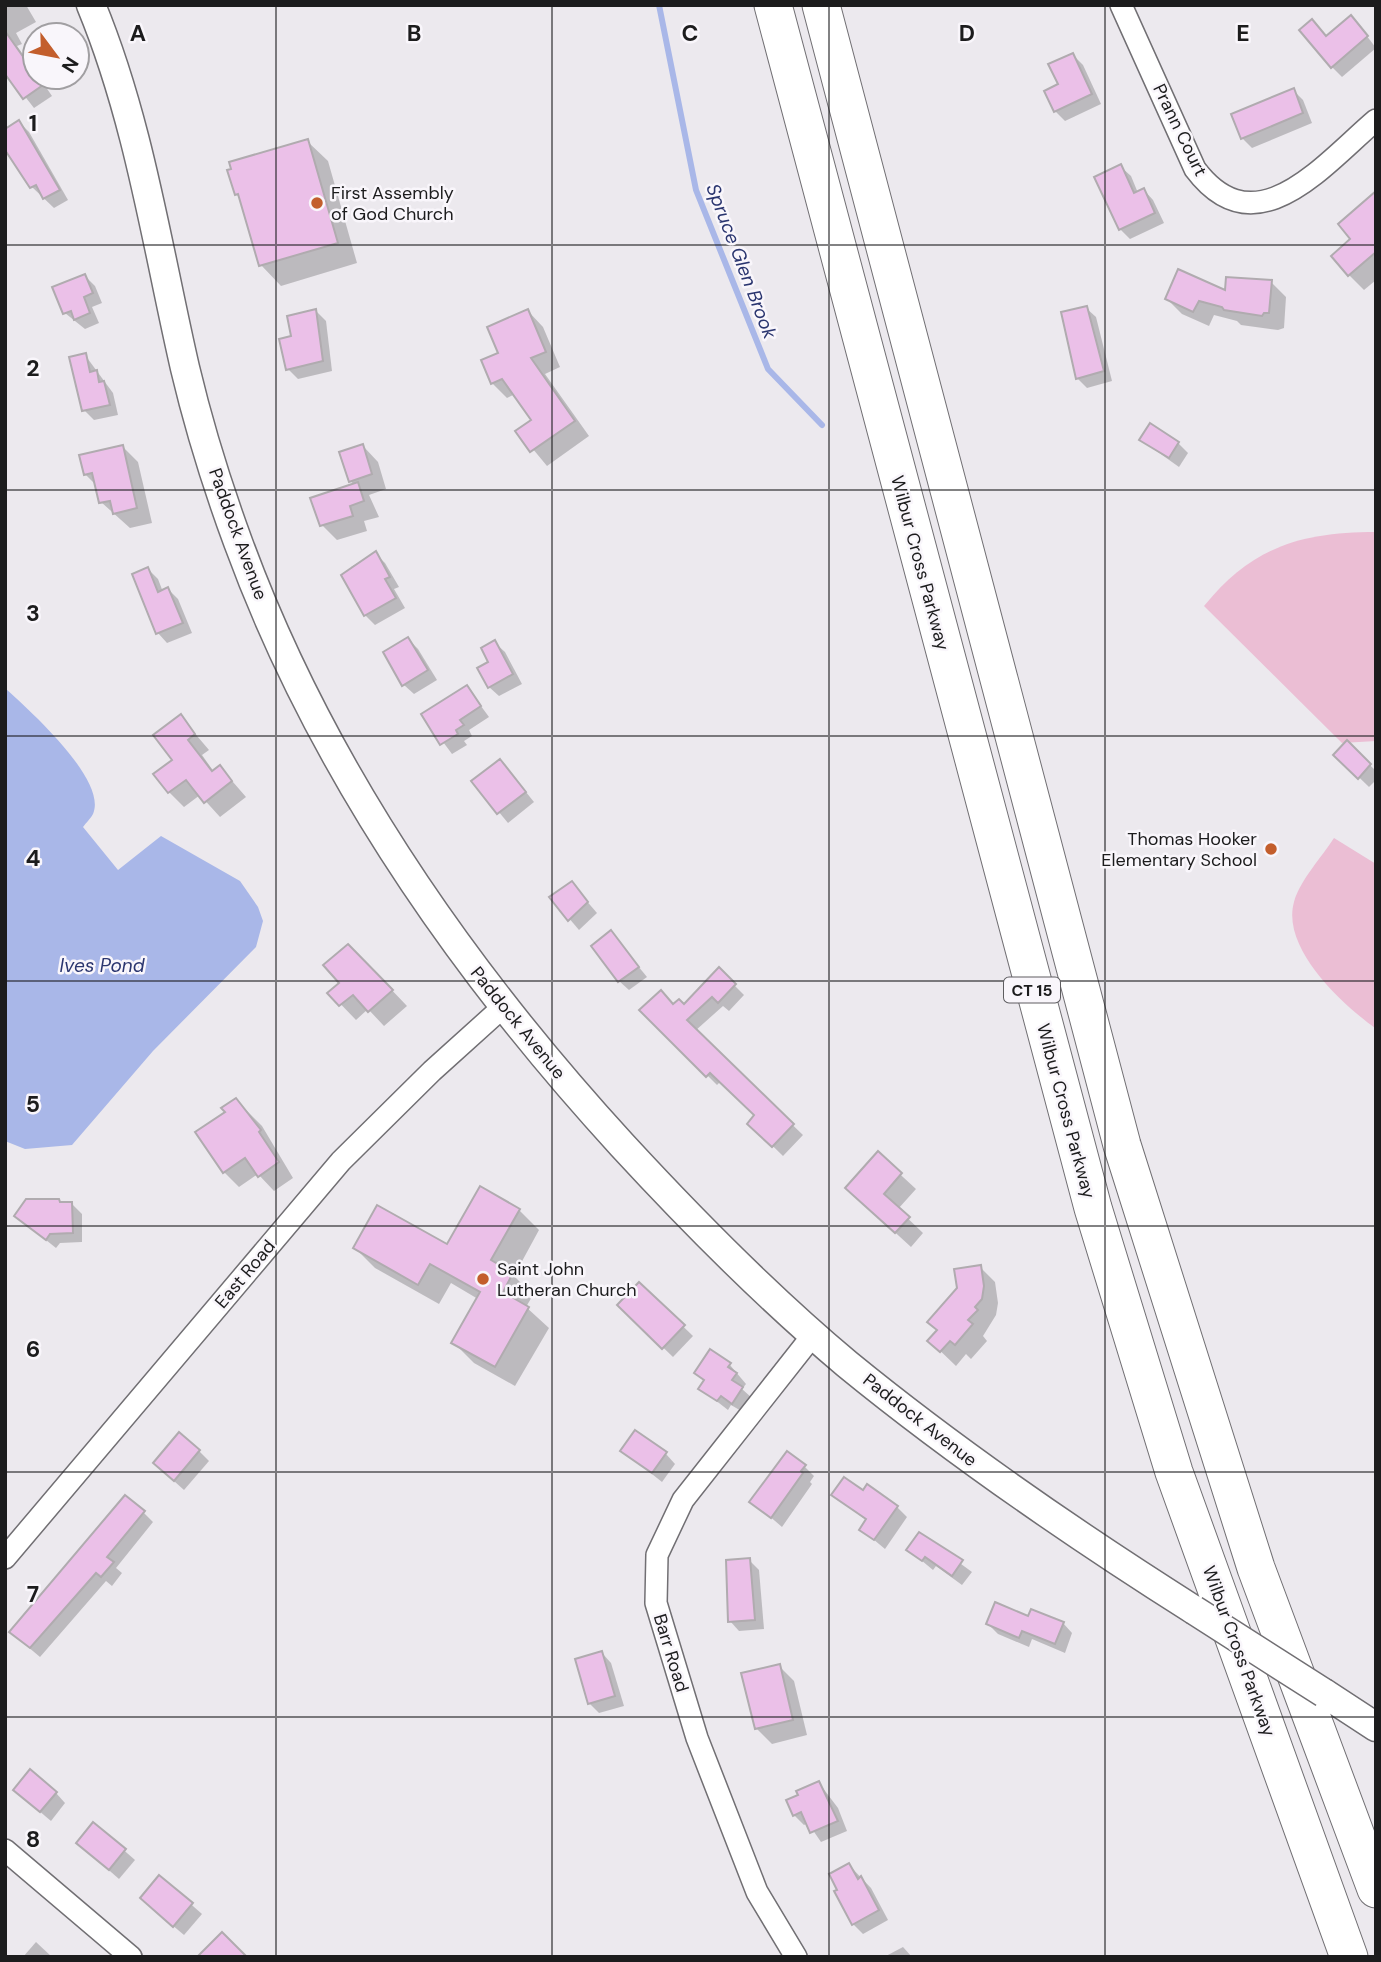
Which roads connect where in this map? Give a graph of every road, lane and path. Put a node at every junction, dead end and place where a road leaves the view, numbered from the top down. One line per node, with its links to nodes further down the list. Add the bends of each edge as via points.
1 (91, 5): 6 (main road, Paddock Avenue, via 132,131 199,419 255,585 316,716 375,821 435,916)
2 (772, 5): 14 (highway, Wilbur Cross Parkway / CT 15, via 1093,1208 1174,1472)
3 (821, 5): 11 (highway, CT 15, via 1122,1145 1256,1568)
4 (1121, 5): 5 (street, Prann Court, via 1195,169 1210,189 1228,200 1249,205 1275,200)
5 (1376, 120)
6 (503, 1007): 7 (main road, Paddock Avenue, via 646,1171); 8 (street, East Road, via 341,1161)
7 (813, 1335): 9 (main road, Paddock Avenue, bridge, via 895,1402 1089,1544); 13 (street, Barr Road, via 683,1500 657,1555 656,1603 697,1738 757,1892)
8 (5, 1558)
9 (1376, 1727)
10 (5, 1850): 12 (street)
11 (1376, 1889)
12 (122, 1954)
13 (796, 1957)
14 (1349, 1957)

